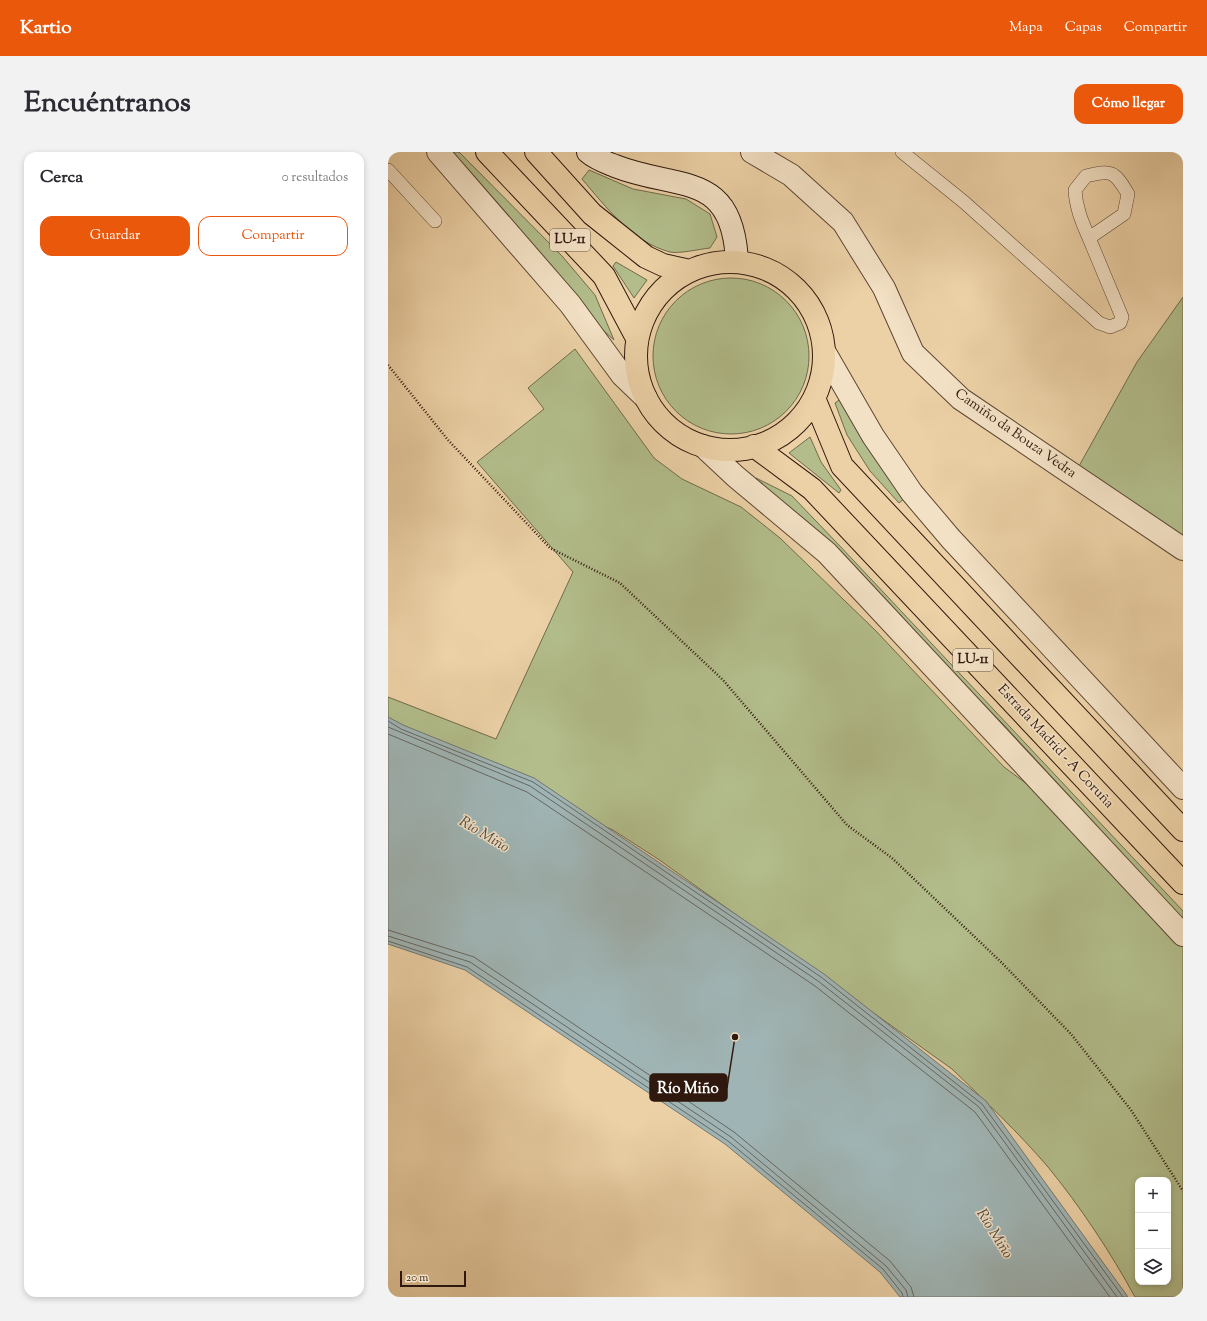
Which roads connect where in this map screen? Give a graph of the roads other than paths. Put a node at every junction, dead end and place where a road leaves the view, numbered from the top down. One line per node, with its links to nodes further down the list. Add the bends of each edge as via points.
1 (438, 152): 14 (street, via 570,304 622,376)
2 (487, 152): 12 (highway, LU-11, via 604,276)
3 (536, 152): 11 (highway, LU-11, via 592,214 646,257 663,265)
4 (588, 152): 10 (street, via 595,158 630,172 692,185 714,197 727,212 736,243)
5 (752, 152): 18 (street, Camiño da Bouza Vedra, via 791,175 843,222 884,288 913,353 961,399)
6 (902, 152): 9 (lane, via 964,202 1098,323 1110,327 1120,323 1122,318)
7 (388, 170): 8 (lane)
8 (435, 221)
9 (1088, 238): 9 (lane, via 1076,207 1074,190 1086,176 1106,171 1119,178 1128,194 1124,214)
10 (736, 262): 11 (highway, LU-11, via 713,263); 13 (highway, LU-11, via 763,268 787,281 802,295 819,324)
11 (690, 271): 12 (highway, LU-11, via 671,283 655,298)
12 (637, 338): 14 (highway, LU-11, via 637,369)
13 (824, 351): 15 (highway, LU-11, via 822,375); 19 (street, via 873,436 912,493 957,545)
14 (646, 398): 16 (highway, LU-11, via 660,419 680,435)
15 (814, 398): 17 (highway, LU-11, via 799,420 779,436); 20 (highway, LU-11, via 842,466)
16 (703, 446): 17 (highway, LU-11, via 729,450); 22 (street, via 827,553)
17 (754, 446): 21 (highway, Estrada Madrid - A Coruña / LU-11, via 812,489)
18 (1183, 549)
19 (1183, 788)
20 (1183, 830)
21 (1183, 883)
22 (1183, 935)

